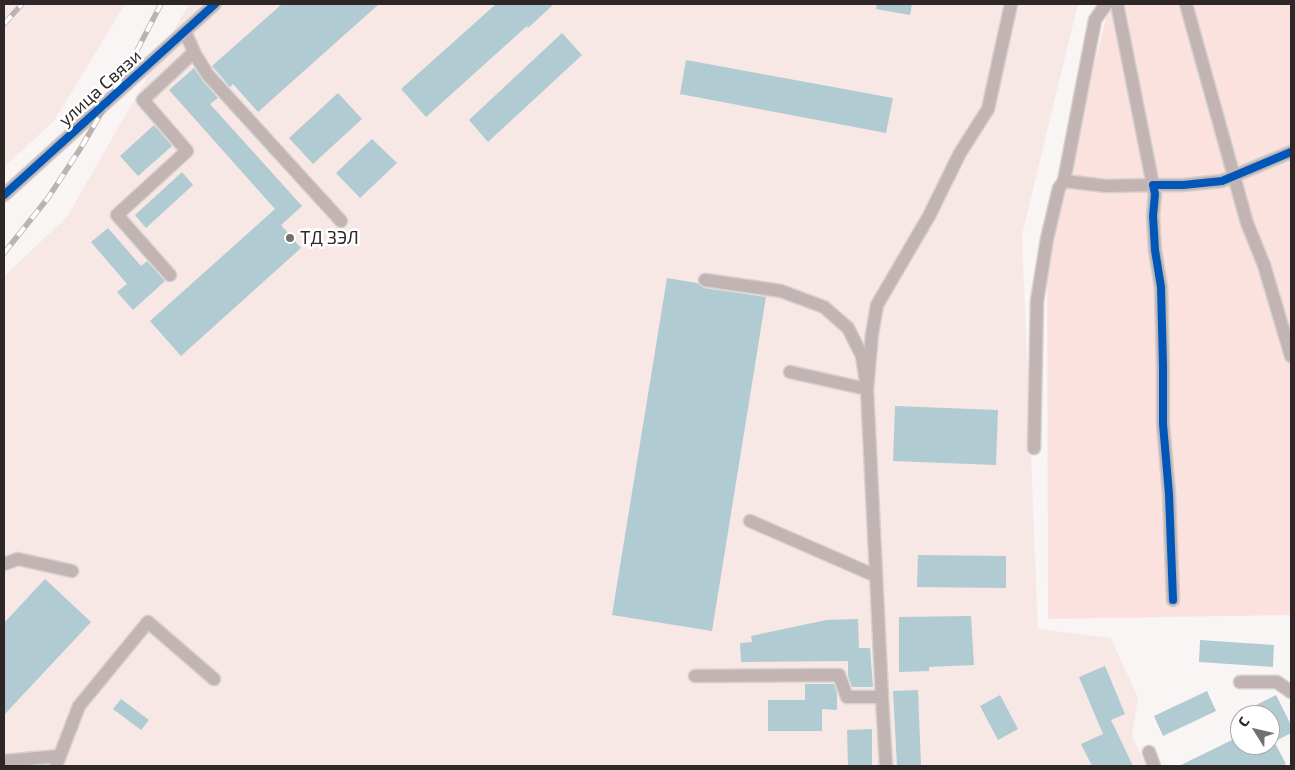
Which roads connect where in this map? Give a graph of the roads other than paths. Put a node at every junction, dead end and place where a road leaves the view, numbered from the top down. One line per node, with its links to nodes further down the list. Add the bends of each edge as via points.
1 (216, 4): 6 (street, улица Связи)
2 (1011, 4): 18 (street, via 988,109 876,305)
3 (1106, 4): 10 (street, via 1094,20)
4 (1117, 4): 11 (street)
5 (1186, 4): 9 (street)
6 (184, 32): 7 (street); 12 (street, улица Связи)
7 (194, 52): 13 (street, via 208,75); 14 (street, via 142,100 187,150 117,215)
8 (1291, 152): 9 (street)
9 (1233, 175): 11 (street, via 1222,180 1183,185); 16 (street)
10 (1064, 181): 11 (street, via 1106,186); 19 (street, via 1059,188 1047,238 1037,300)
11 (1153, 185): 24 (street, via 1155,250 1161,287 1162,424 1169,494)
12 (4, 195)
13 (341, 221)
14 (170, 275)
15 (704, 280): 18 (street, via 781,291 824,308 848,328 862,356)
16 (1291, 356)
17 (790, 372): 18 (street)
18 (868, 389): 23 (street)
19 (1034, 448)
20 (750, 521): 23 (street)
21 (4, 564): 22 (street, via 18,559)
22 (72, 571)
23 (876, 576): 29 (street)
24 (1173, 600)
25 (695, 676): 29 (street, via 839,675 847,697)
26 (214, 679): 32 (street, via 148,622 79,706)
27 (1240, 682): 28 (street, via 1277,682)
28 (1291, 692)
29 (882, 697): 33 (street)
30 (1149, 752): 34 (street)
31 (4, 761): 32 (street)
32 (58, 761)
33 (886, 766)
34 (1154, 766)

